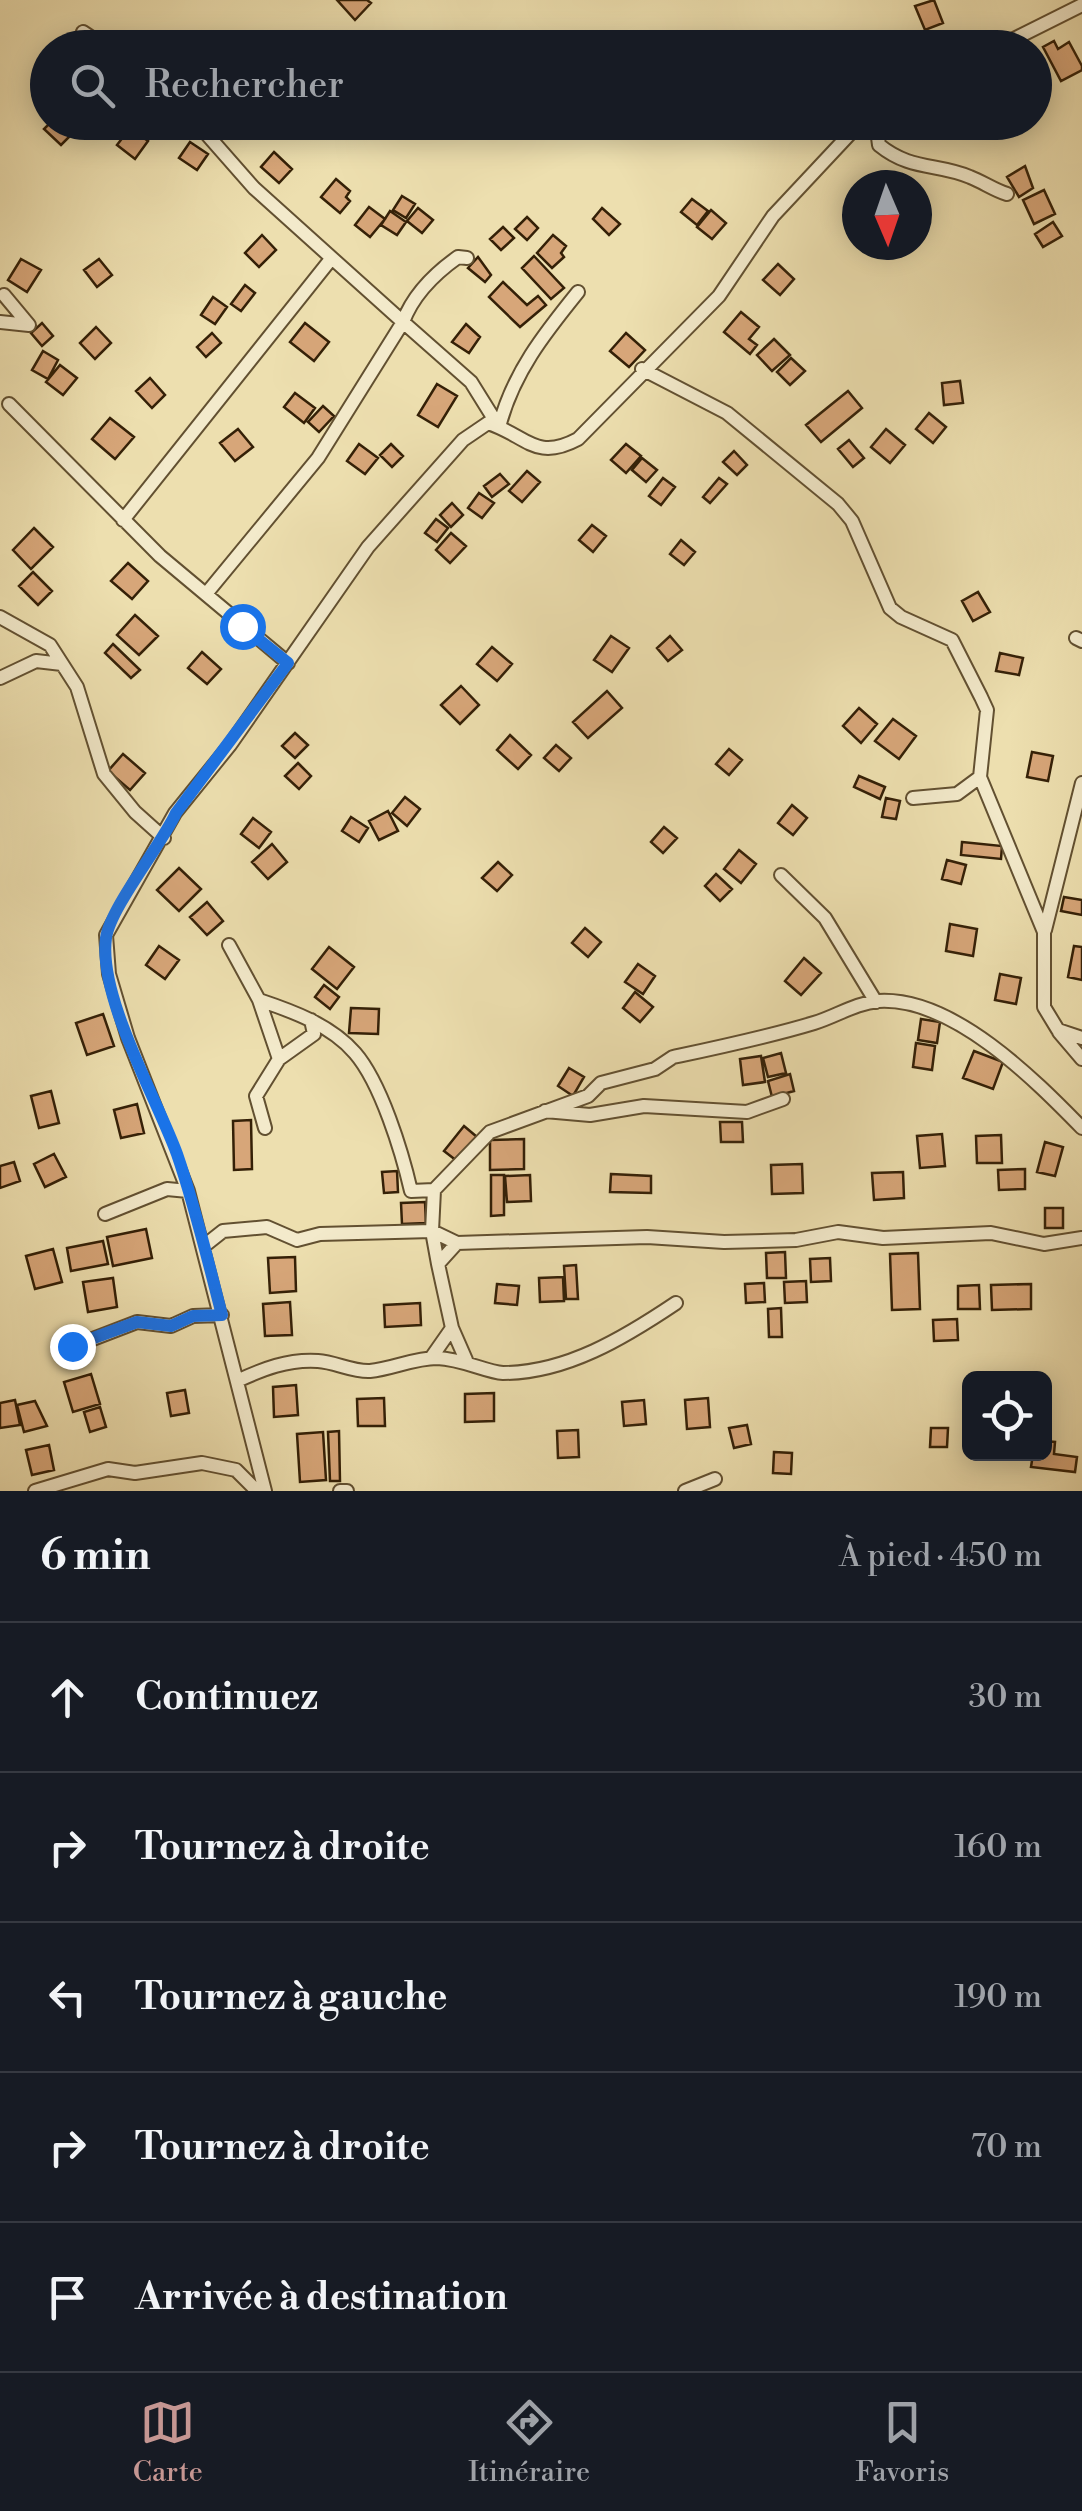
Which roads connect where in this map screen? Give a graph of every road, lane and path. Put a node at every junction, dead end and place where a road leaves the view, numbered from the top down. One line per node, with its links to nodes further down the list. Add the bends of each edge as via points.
1 (1082, 5): 2 (street)
2 (1032, 30)
3 (212, 140): 8 (street)
4 (845, 140): 13 (street, via 774,216 720,296)
5 (878, 140): 6 (street, via 890,154 923,169 969,176)
6 (1007, 194)
7 (467, 258): 12 (street, via 458,257 432,279)
8 (331, 259): 12 (street); 16 (street)
9 (578, 292): 15 (street, via 508,390)
10 (4, 295): 11 (street, via 29,325)
11 (0, 322)
12 (404, 322): 15 (street, via 470,382); 17 (street, via 318,458)
13 (642, 369): 15 (street, via 564,446 538,449); 22 (street, via 727,413 838,504 890,608 952,640 986,710)
14 (9, 404): 16 (street)
15 (499, 426): 19 (street, via 475,429 422,486 368,547)
16 (123, 520): 17 (street)
17 (206, 594): 19 (street)
18 (0, 617): 20 (street, via 50,645)
19 (288, 663): 25 (street)
20 (62, 664): 21 (street, via 36,661); 25 (street, via 78,687 104,774)
21 (0, 678)
22 (980, 778): 24 (street, via 958,794); 27 (street)
23 (1082, 783): 27 (street)
24 (913, 798)
25 (164, 838): 43 (street, via 150,850 106,935 106,955 128,1038)
26 (781, 875): 30 (street, via 825,918)
27 (1044, 932): 32 (street, via 1044,1006)
28 (229, 945): 29 (street)
29 (258, 1000): 31 (street); 36 (street)
30 (876, 1002): 39 (street, via 673,1057); 41 (street, via 916,1006 960,1026 1042,1084)
31 (311, 1020): 33 (street); 34 (street)
32 (1058, 1030): 35 (street); 37 (street)
33 (314, 1034): 34 (street); 36 (street)
34 (332, 1035): 42 (street, via 356,1053 400,1143 411,1192)
35 (1082, 1038)
36 (280, 1059): 40 (street, via 256,1096)
37 (1082, 1059)
38 (783, 1099): 39 (street, via 747,1112 644,1106 590,1115)
39 (543, 1111): 42 (street, via 490,1132)
40 (265, 1128)
41 (1082, 1128)
42 (434, 1190): 45 (street)
43 (188, 1192): 44 (street, via 167,1190); 48 (street)
44 (105, 1214)
45 (432, 1231): 47 (street); 48 (street, via 297,1240 267,1228 242,1228 222,1231); 49 (street)
46 (1082, 1238): 47 (street, via 1044,1244 991,1233 884,1238 838,1232 742,1242 646,1237)
47 (456, 1243): 49 (street)
48 (204, 1246): 51 (street)
49 (438, 1264): 52 (street)
50 (676, 1303): 55 (street, via 574,1362 502,1373)
51 (222, 1315): 53 (street, via 193,1316 171,1326 137,1322); 56 (street)
52 (452, 1328): 54 (street); 55 (street)
53 (72, 1346)
54 (432, 1358): 55 (street); 56 (street, via 368,1371 318,1361 274,1364)
55 (466, 1360)
56 (238, 1381): 60 (street)
57 (716, 1479): 61 (street)
58 (34, 1491): 59 (street, via 108,1469 135,1473 202,1463 236,1470)
59 (257, 1491)
60 (265, 1491)
61 (685, 1491)

